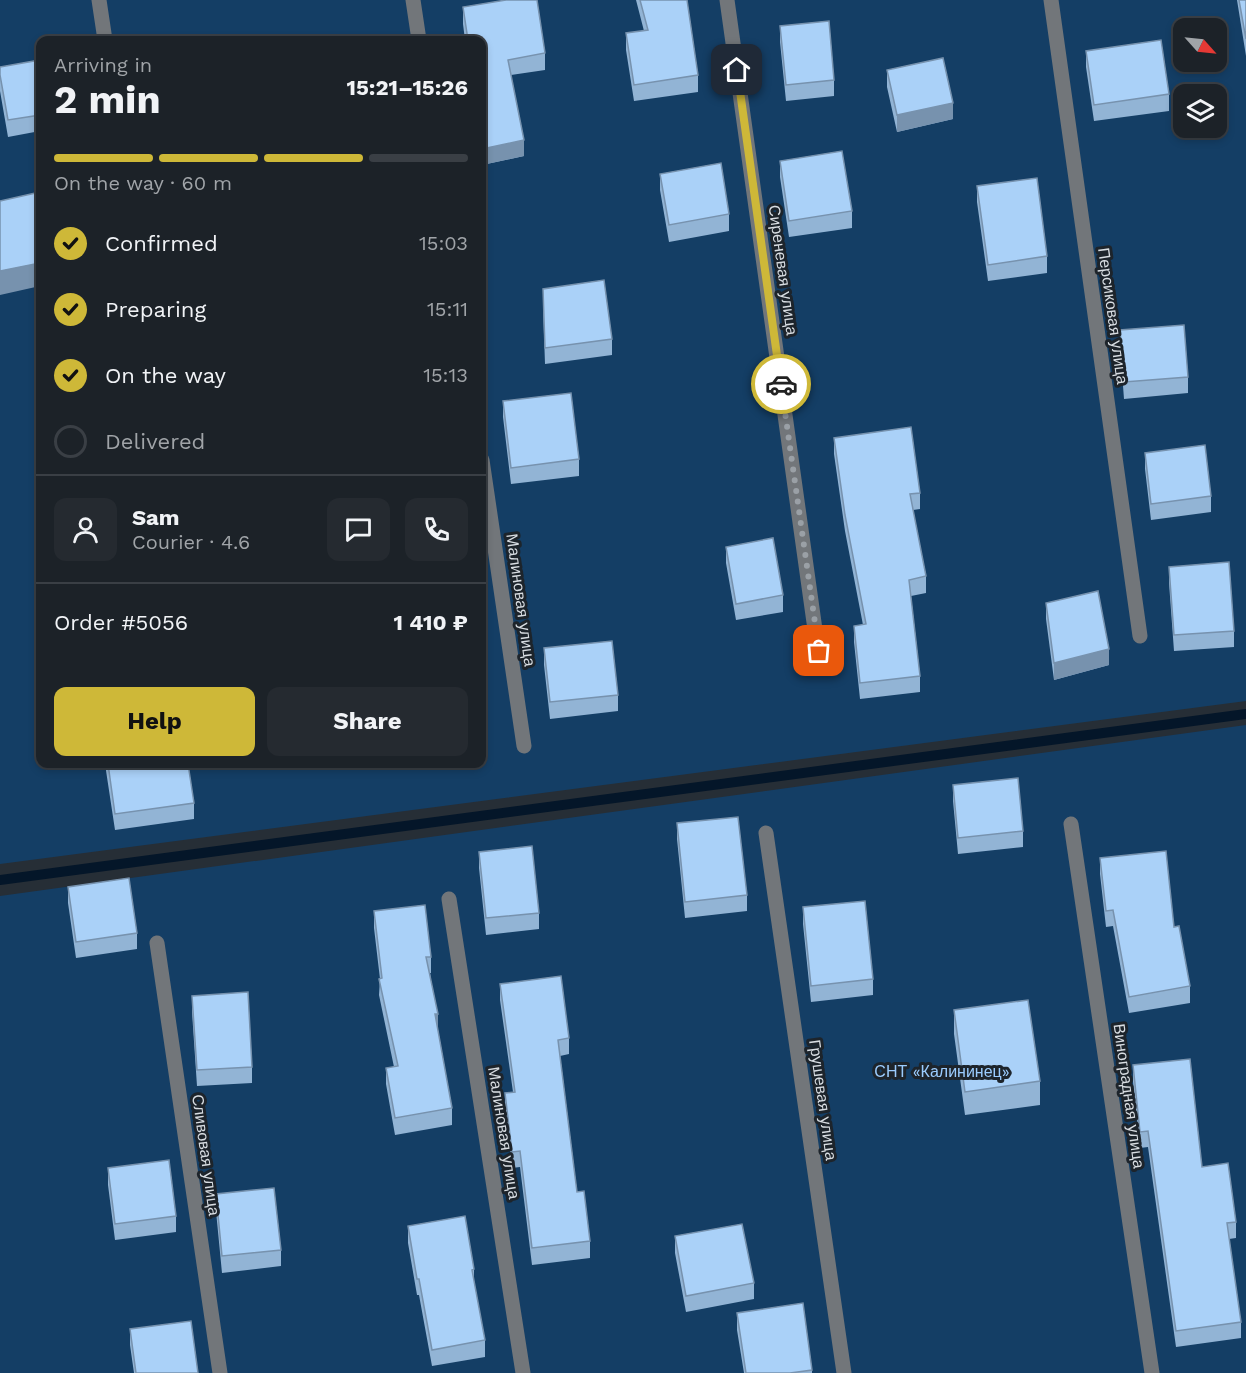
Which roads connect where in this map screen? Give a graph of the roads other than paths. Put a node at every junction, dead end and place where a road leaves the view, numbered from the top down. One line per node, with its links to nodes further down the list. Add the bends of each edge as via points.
1 (99, 0): 5 (street)
2 (413, 0): 6 (street)
3 (727, 0): 9 (street, Сиреневая улица)
4 (1051, 0): 8 (street, Персиковая улица)
5 (104, 36)
6 (418, 36)
7 (486, 487): 10 (street, Малиновая улица)
8 (1140, 636)
9 (819, 651)
10 (524, 746)
11 (1071, 824): 18 (street, Виноградная улица)
12 (766, 833): 17 (street, Грушевая улица)
13 (449, 899): 16 (street, Малиновая улица)
14 (157, 943): 15 (street, Сливовая улица)
15 (220, 1373)
16 (523, 1373)
17 (844, 1373)
18 (1152, 1373)

